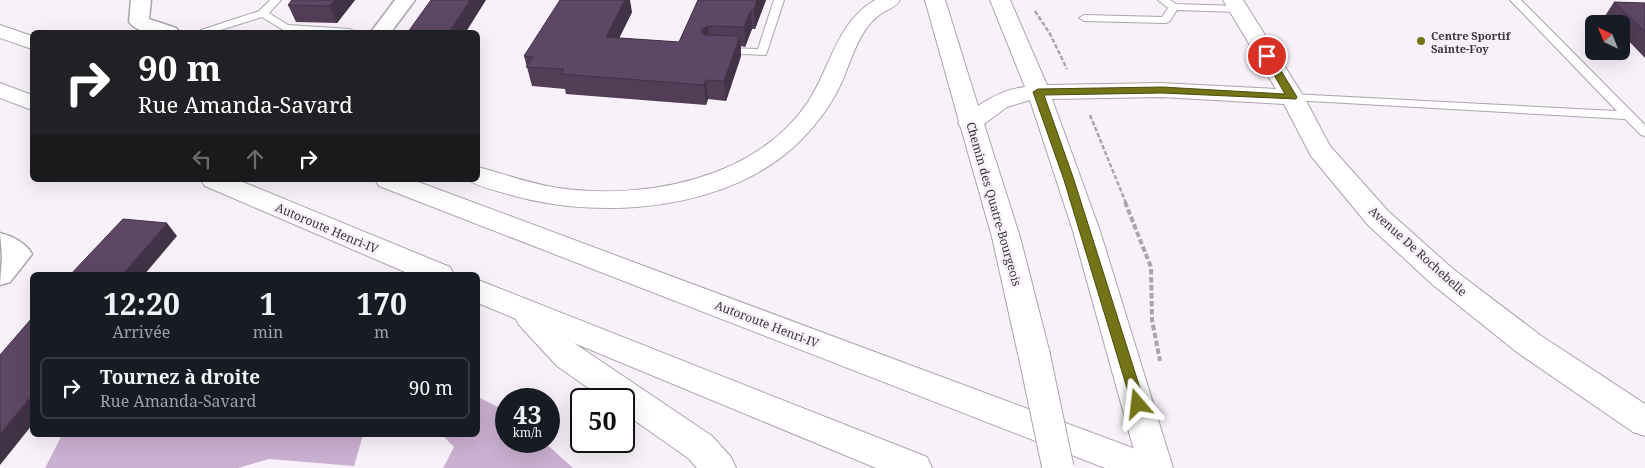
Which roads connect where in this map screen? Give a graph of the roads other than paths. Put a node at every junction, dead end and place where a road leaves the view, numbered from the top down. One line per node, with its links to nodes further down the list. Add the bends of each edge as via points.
1 (141, 0): 14 (street, via 139,22)
2 (276, 0): 12 (lane)
3 (405, 0): 17 (street)
4 (779, 0): 20 (lane, via 762,53)
5 (890, 0): 28 (main road, via 874,9 853,29 815,110 788,139 742,170 688,190 640,198 606,199 539,193)
6 (935, 0): 26 (main road, Chemin des Quatre-Bourgeois)
7 (1000, 0): 22 (main road)
8 (1163, 0): 11 (lane)
9 (1515, 0): 25 (lane)
10 (1236, 4): 11 (lane); 23 (main road, Avenue De Rochebelle)
11 (1174, 7): 13 (lane, via 1166,20)
12 (263, 13): 15 (lane); 16 (lane, via 285,28)
13 (1084, 18)
14 (164, 30)
15 (211, 30)
16 (318, 30)
17 (382, 30)
18 (0, 31): 19 (main road)
19 (30, 42)
20 (710, 50)
21 (0, 90): 24 (main road)
22 (1038, 92): 23 (main road, via 1162,90); 26 (main road, via 1016,95 999,102); 41 (main road, via 1069,180)
23 (1292, 97): 25 (lane); 36 (main road, Avenue De Rochebelle, via 1320,150 1385,224 1443,277 1529,344)
24 (30, 103)
25 (1627, 115): 27 (lane)
26 (970, 123): 39 (main road, Chemin des Quatre-Bourgeois, bridge, via 1006,237)
27 (1645, 132)
28 (480, 176)
29 (219, 182): 32 (main road, Autoroute Henri-IV)
30 (393, 182): 40 (main road, Autoroute Henri-IV)
31 (0, 242): 33 (street, via 19,254)
32 (433, 272)
33 (0, 276)
34 (480, 292): 35 (main road)
35 (524, 310): 37 (main road, via 568,357 700,447); 38 (main road)
36 (1645, 422)
37 (719, 468)
38 (916, 468)
39 (1058, 468)
40 (1145, 468)
41 (1156, 468)

